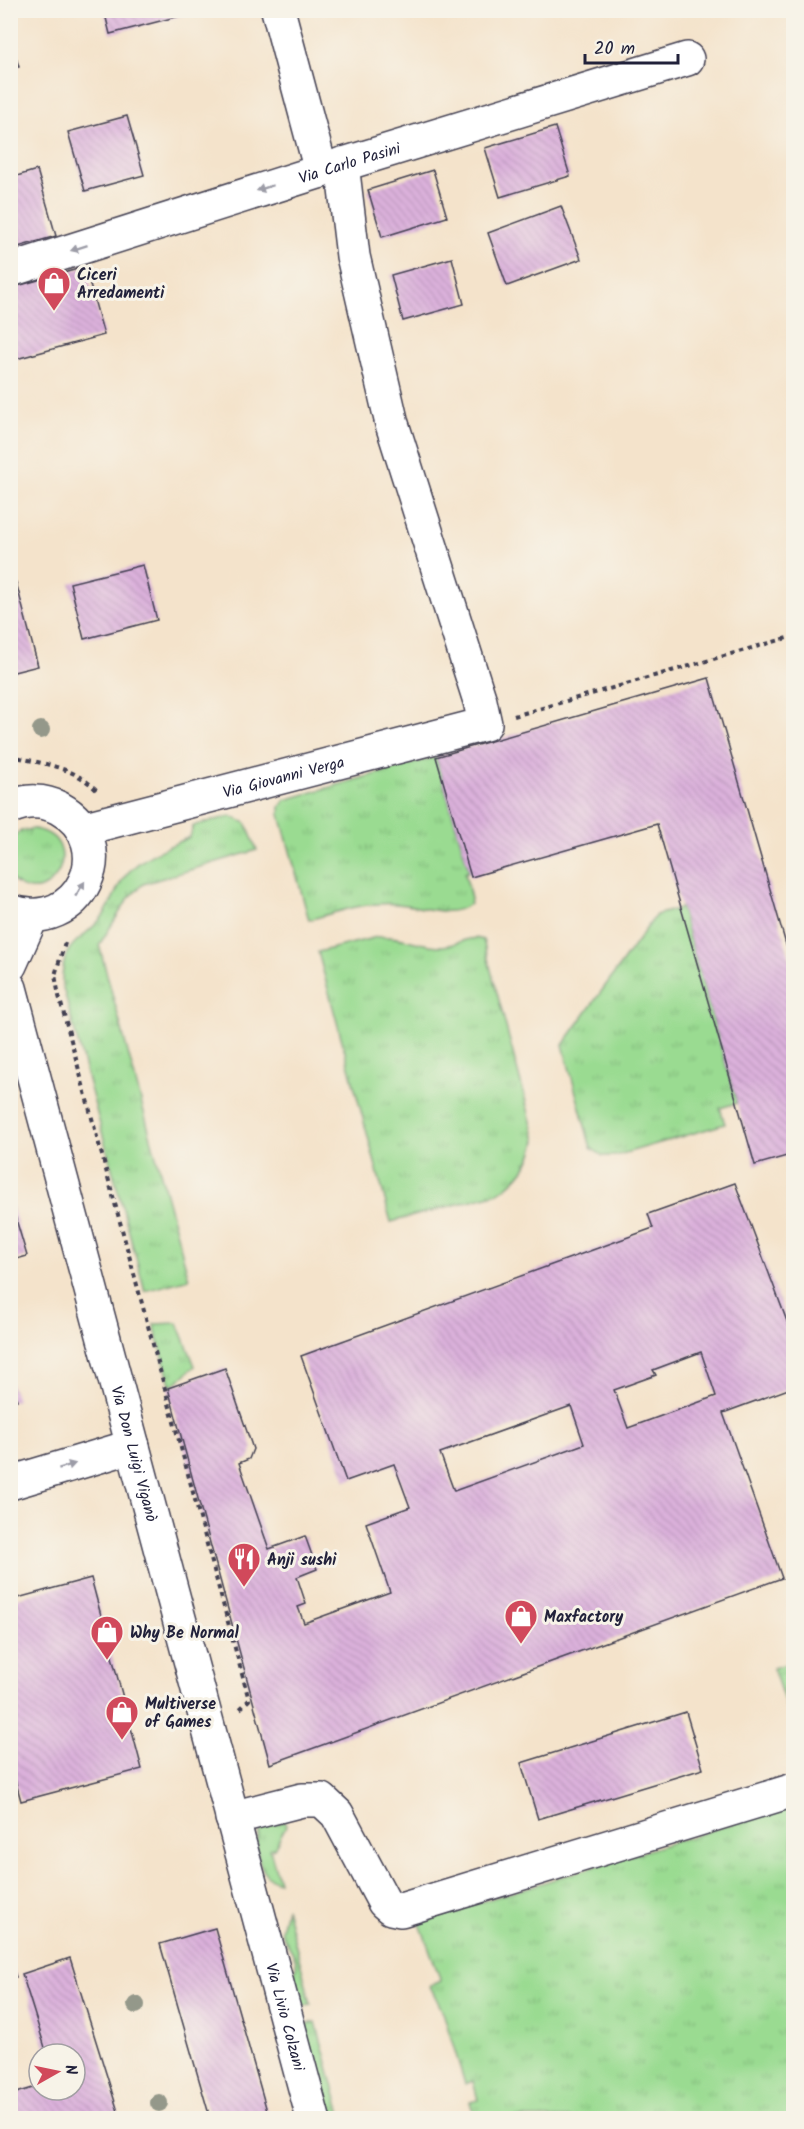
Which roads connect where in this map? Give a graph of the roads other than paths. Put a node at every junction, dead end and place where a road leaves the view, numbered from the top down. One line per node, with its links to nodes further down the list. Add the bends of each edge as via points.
1 (278, 10): 3 (street)
2 (687, 59): 3 (street, Via Carlo Pasini)
3 (332, 167): 4 (street, Via Carlo Pasini, one-way to 4); 6 (street, Via Giovanni Verga, via 392,424 485,724)
4 (10, 270)
5 (10, 807): 6 (street, via 30,802 55,806)
6 (82, 830): 7 (street, one-way to 6, via 56,911 83,888 90,864)
7 (21, 913): 8 (street)
8 (10, 965)
9 (10, 988): 10 (street, Via Don Luigi Viganò)
10 (133, 1446): 11 (street, one-way to 10); 13 (street, Via Don Luigi Viganò)
11 (10, 1483)
12 (794, 1790): 13 (street, via 401,1910 384,1902 337,1814 321,1800 302,1800)
13 (232, 1818): 14 (street, Via Don Luigi Viganò)
14 (258, 1916): 15 (street, Via Livio Colzani)
15 (313, 2118)

